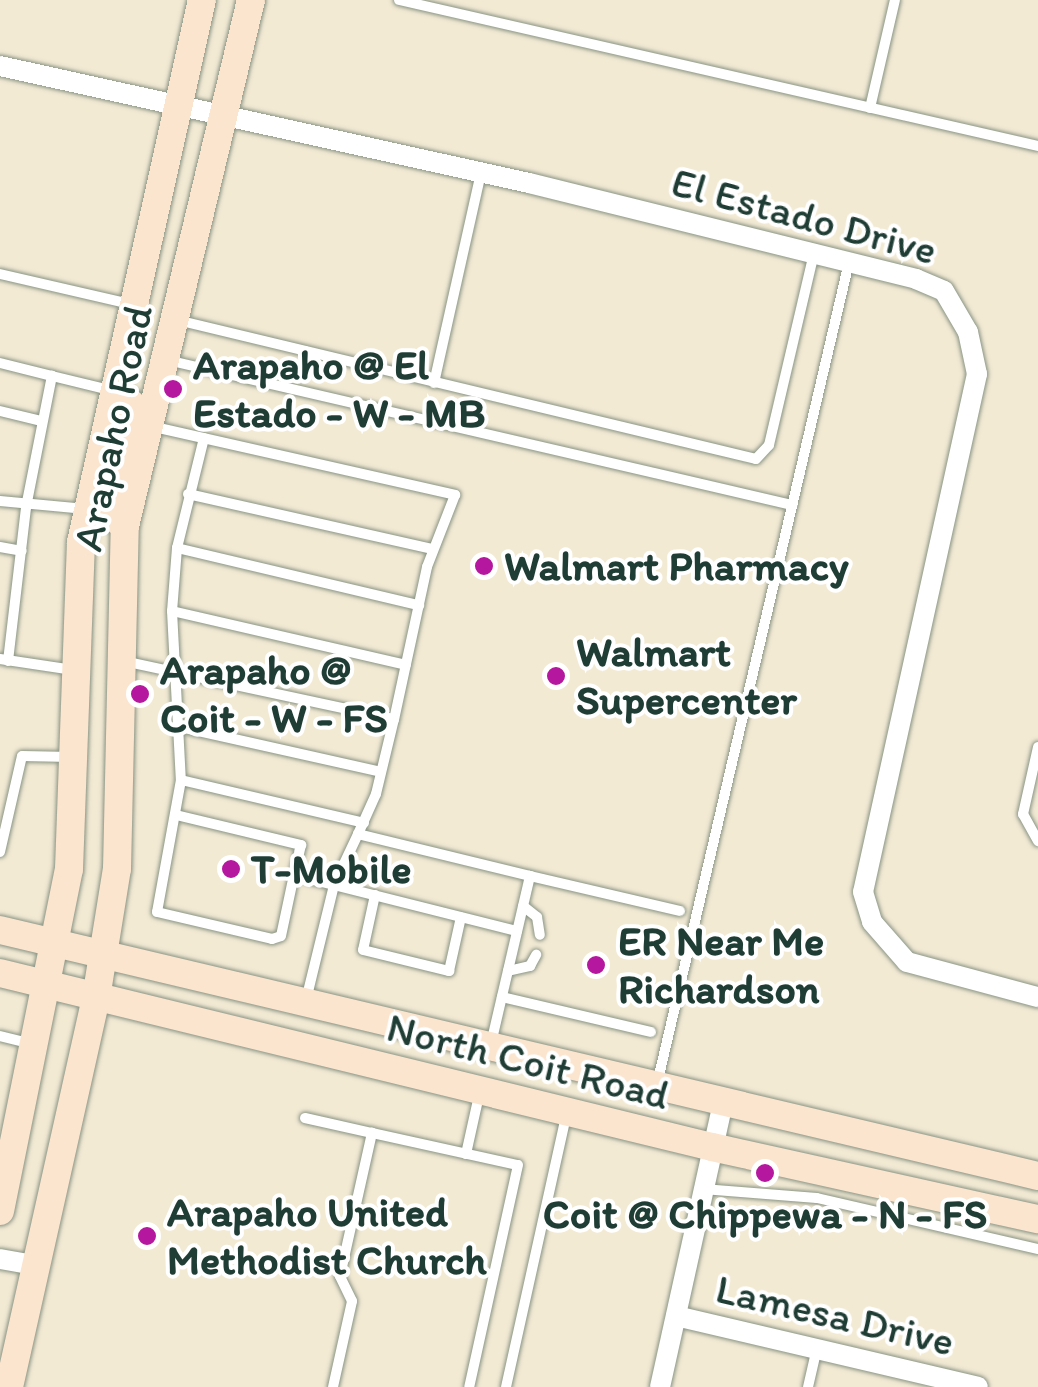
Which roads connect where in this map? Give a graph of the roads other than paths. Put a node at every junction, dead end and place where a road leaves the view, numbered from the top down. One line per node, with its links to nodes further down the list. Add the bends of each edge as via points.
1 (202, 0): 6 (main road, Arapaho Road)
2 (251, 0): 8 (main road, Arapaho Road)
3 (400, 0): 7 (lane)
4 (895, 0): 7 (lane)
5 (0, 66): 6 (street, El Estado Drive)
6 (178, 105): 8 (street, El Estado Drive); 14 (main road, Arapaho Road)
7 (870, 108): 9 (lane)
8 (224, 116): 10 (street, El Estado Drive); 15 (main road, Arapaho Road)
9 (1038, 146)
10 (480, 172): 11 (street, El Estado Drive); 19 (lane)
11 (814, 254): 12 (street, El Estado Drive); 19 (lane, via 769,444 756,459)
12 (849, 262): 27 (lane); 70 (street, El Estado Drive, via 944,292 958,309 977,362 863,892 872,922 907,962)
13 (0, 274): 14 (lane)
14 (134, 305): 20 (main road, Arapaho Road)
15 (176, 320): 16 (main road, Arapaho Road); 19 (lane)
16 (166, 360): 23 (main road, Arapaho Road); 27 (lane)
17 (0, 363): 18 (lane)
18 (52, 376): 20 (lane); 22 (lane)
19 (434, 383)
20 (115, 391): 29 (main road, Arapaho Road); 30 (main road, via 131,404 110,495 112,516)
21 (0, 412): 22 (lane)
22 (41, 421): 28 (lane)
23 (148, 426): 24 (lane); 30 (main road, Arapaho Road)
24 (204, 438): 25 (lane); 33 (lane, via 455,494)
25 (188, 494): 32 (lane); 33 (lane)
26 (0, 501): 28 (lane)
27 (792, 505): 77 (lane)
28 (26, 507): 29 (lane); 34 (lane)
29 (87, 509): 41 (main road, Arapaho Road)
30 (125, 526): 38 (main road, Arapaho Road)
31 (0, 547): 34 (lane)
32 (177, 548): 35 (lane); 36 (lane)
33 (434, 549): 35 (lane)
34 (22, 551): 37 (lane)
35 (419, 605): 39 (lane)
36 (172, 612): 39 (lane); 40 (lane)
37 (4, 660): 41 (lane)
38 (120, 661): 40 (lane); 41 (main road); 64 (main road, Arapaho Road, via 122,816)
39 (406, 665): 42 (lane)
40 (174, 669): 42 (lane); 43 (lane)
41 (74, 670): 45 (main road, Arapaho Road)
42 (394, 719): 46 (lane)
43 (176, 726): 46 (lane); 47 (lane)
44 (1038, 747): 51 (lane, via 1022,814)
45 (78, 757): 52 (lane, via 22,756); 63 (main road, Arapaho Road)
46 (381, 772): 49 (lane)
47 (182, 780): 48 (lane); 49 (lane)
48 (176, 816): 53 (lane, via 301,845); 53 (lane, via 157,912 272,939 281,936)
49 (364, 823): 50 (lane)
50 (358, 834): 54 (lane); 55 (lane)
51 (1038, 841)
52 (0, 852)
53 (294, 875): 55 (lane)
54 (530, 876): 57 (lane); 58 (lane)
55 (334, 885): 56 (lane); 72 (lane)
56 (375, 895): 59 (lane); 59 (lane, via 363,950 449,971)
57 (522, 906): 61 (lane); 62 (lane, via 537,917)
58 (680, 911)
59 (462, 917): 61 (lane)
60 (0, 930): 63 (main road, North Coit Road)
61 (517, 932): 66 (lane)
62 (540, 935)
63 (57, 942): 64 (main road, North Coit Road); 68 (main road, Arapaho Road)
64 (105, 954): 71 (main road, Arapaho Road); 72 (main road, North Coit Road)
65 (536, 955): 66 (lane, via 530,966)
66 (508, 971): 69 (lane)
67 (0, 973): 68 (main road, North Coit Road)
68 (48, 984): 71 (main road, North Coit Road); 75 (main road, Arapaho Road)
69 (502, 996): 73 (lane); 76 (lane)
70 (1038, 997)
71 (96, 998): 78 (main road, North Coit Road); 92 (main road, Arapaho Road)
72 (306, 1001): 76 (main road, North Coit Road)
73 (651, 1032)
74 (0, 1036): 75 (lane)
75 (35, 1044): 81 (main road, Arapaho Road)
76 (491, 1044): 77 (main road, North Coit Road); 78 (main road)
77 (656, 1086): 79 (main road, North Coit Road)
78 (480, 1090): 80 (main road, North Coit Road); 85 (lane)
79 (723, 1102): 84 (street); 86 (main road, North Coit Road)
80 (568, 1111): 84 (main road, North Coit Road); 98 (lane)
81 (11, 1114): 88 (main road, Arapaho Road)
82 (306, 1118): 83 (lane)
83 (372, 1133): 85 (lane); 96 (lane, via 340,1276 352,1301)
84 (712, 1148): 87 (street); 89 (main road, North Coit Road)
85 (466, 1154): 97 (lane, via 518,1165)
86 (1038, 1176)
87 (704, 1189): 90 (lane, via 817,1198); 93 (street)
88 (0, 1211)
89 (1038, 1220)
90 (1038, 1250)
91 (0, 1259): 92 (street)
92 (35, 1265): 95 (main road, Arapaho Road)
93 (676, 1316): 94 (street, Lamesa Drive); 99 (street)
94 (816, 1349): 100 (lane); 101 (street, Lamesa Drive)
95 (9, 1387)
96 (333, 1387)
97 (469, 1387)
98 (506, 1387)
99 (660, 1387)
100 (808, 1387)
101 (978, 1387)

